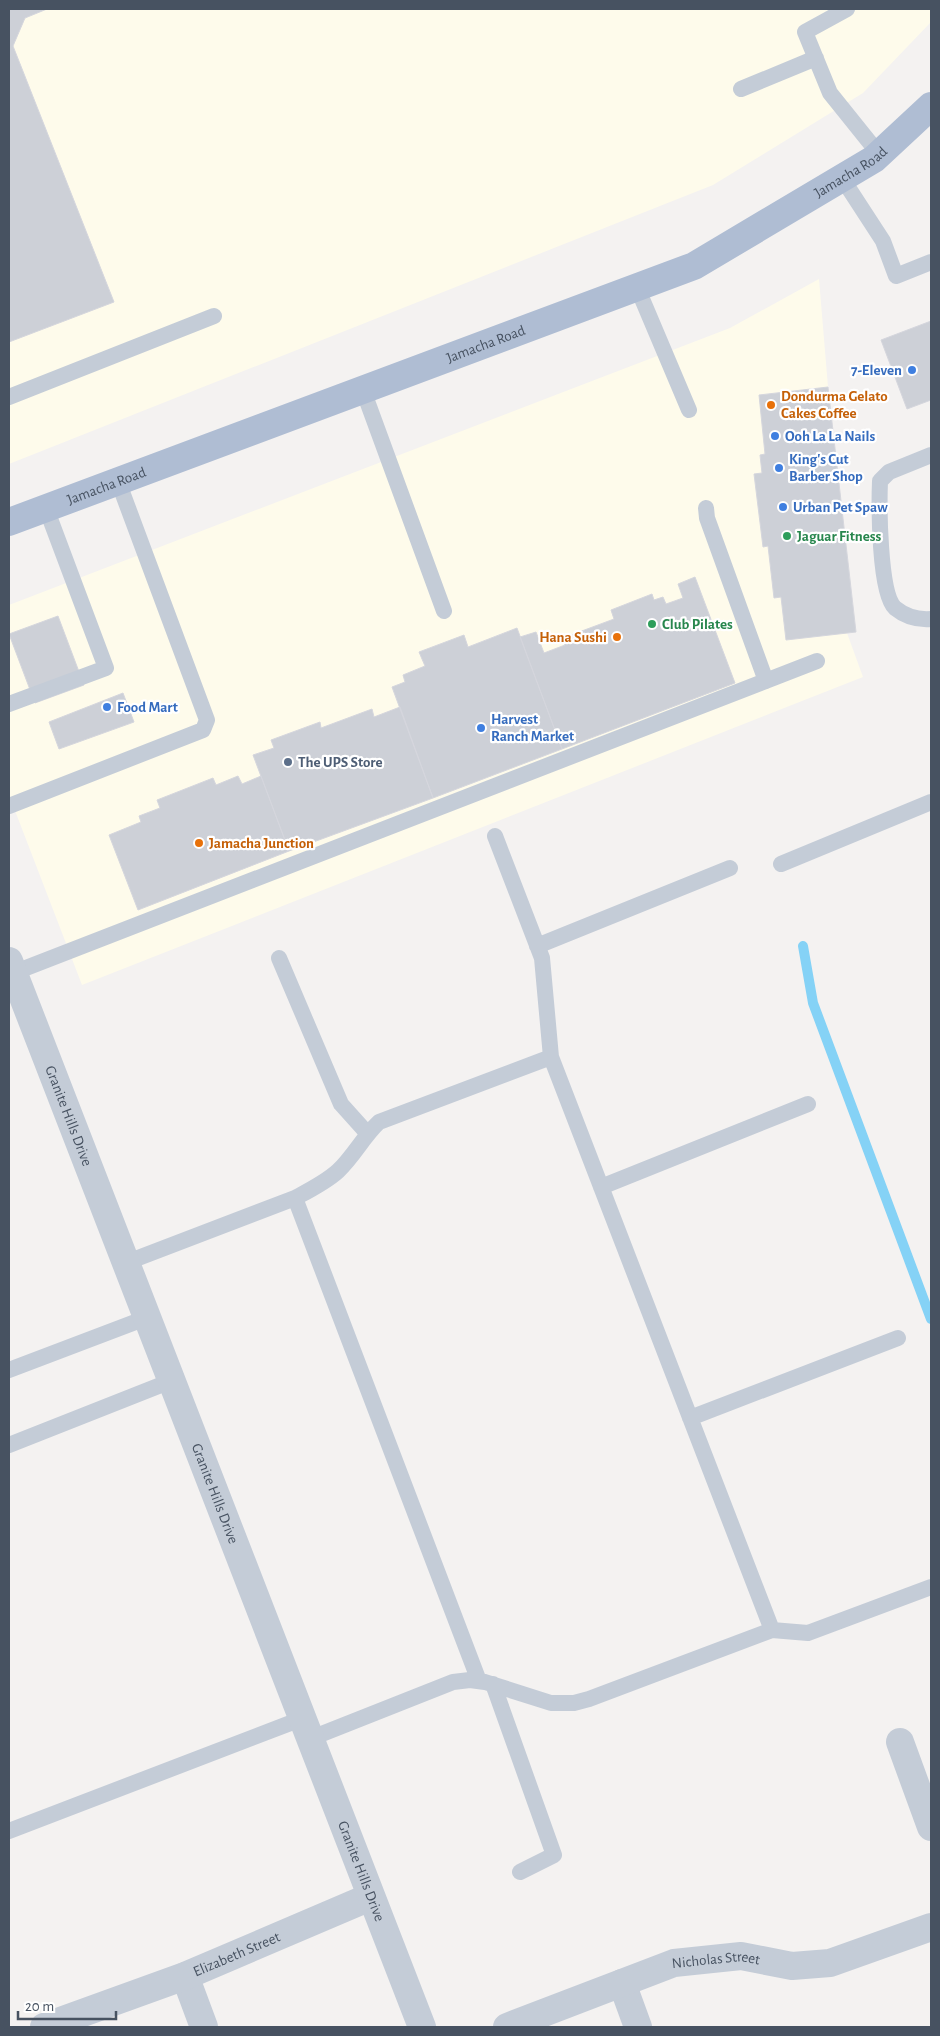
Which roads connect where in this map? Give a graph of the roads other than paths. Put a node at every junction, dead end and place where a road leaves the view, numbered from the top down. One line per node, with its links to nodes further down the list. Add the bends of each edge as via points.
1 (847, 9): 2 (lane, via 805,32)
2 (816, 58): 3 (lane); 5 (lane, via 830,94)
3 (741, 89)
4 (931, 106): 5 (main road, Jamacha Road)
5 (880, 154): 6 (main road, Jamacha Road)
6 (842, 178): 7 (lane, via 883,241 896,276); 8 (main road, Jamacha Road, via 694,266)
7 (931, 262)
8 (637, 287): 10 (main road, Jamacha Road); 12 (lane)
9 (214, 316): 11 (lane)
10 (363, 390): 14 (main road, Jamacha Road); 18 (lane)
11 (9, 396)
12 (689, 410)
13 (931, 455): 19 (lane, via 889,472 880,481 878,507 886,588 894,607 918,620)
14 (118, 481): 15 (main road, Jamacha Road); 24 (lane, via 208,720 203,730)
15 (46, 508): 17 (main road, Jamacha Road); 22 (lane, via 106,668)
16 (706, 508): 21 (lane)
17 (9, 522)
18 (444, 611)
19 (931, 619)
20 (817, 661): 21 (lane)
21 (766, 681): 30 (lane)
22 (9, 704)
23 (931, 802): 26 (lane)
24 (9, 806)
25 (495, 836): 28 (lane)
26 (781, 864)
27 (730, 868): 28 (lane)
28 (537, 946): 31 (lane, via 542,958)
29 (279, 958): 33 (lane, via 341,1104)
30 (11, 967): 36 (street, Granite Hills Drive)
31 (551, 1057): 33 (lane, via 378,1122); 34 (lane)
32 (808, 1104): 34 (lane)
33 (367, 1133): 35 (lane, via 339,1170)
34 (600, 1187): 41 (lane)
35 (295, 1198): 36 (lane); 45 (lane)
36 (125, 1263): 37 (street, Granite Hills Drive)
37 (146, 1318): 39 (lane); 40 (street, Granite Hills Drive)
38 (898, 1338): 41 (lane)
39 (9, 1370)
40 (171, 1381): 42 (lane); 46 (street, Granite Hills Drive)
41 (690, 1418): 44 (lane)
42 (9, 1445)
43 (931, 1587): 44 (lane, via 808,1633)
44 (772, 1630): 45 (lane, via 574,1703 551,1703)
45 (486, 1682): 46 (lane, via 453,1682); 50 (lane, via 554,1855)
46 (305, 1729): 49 (lane); 51 (street, Granite Hills Drive)
47 (900, 1742): 48 (street)
48 (931, 1827)
49 (9, 1831)
50 (520, 1872)
51 (370, 1897): 53 (street, Elizabeth Street); 57 (street, Granite Hills Drive)
52 (931, 1927): 54 (street, Nicholas Street, via 830,1963 792,1966 741,1956 674,1963)
53 (185, 1976): 55 (street, Elizabeth Street); 56 (street)
54 (622, 1983): 58 (street, Nicholas Street); 59 (street)
55 (44, 2027)
56 (204, 2027)
57 (422, 2027)
58 (507, 2027)
59 (638, 2027)

